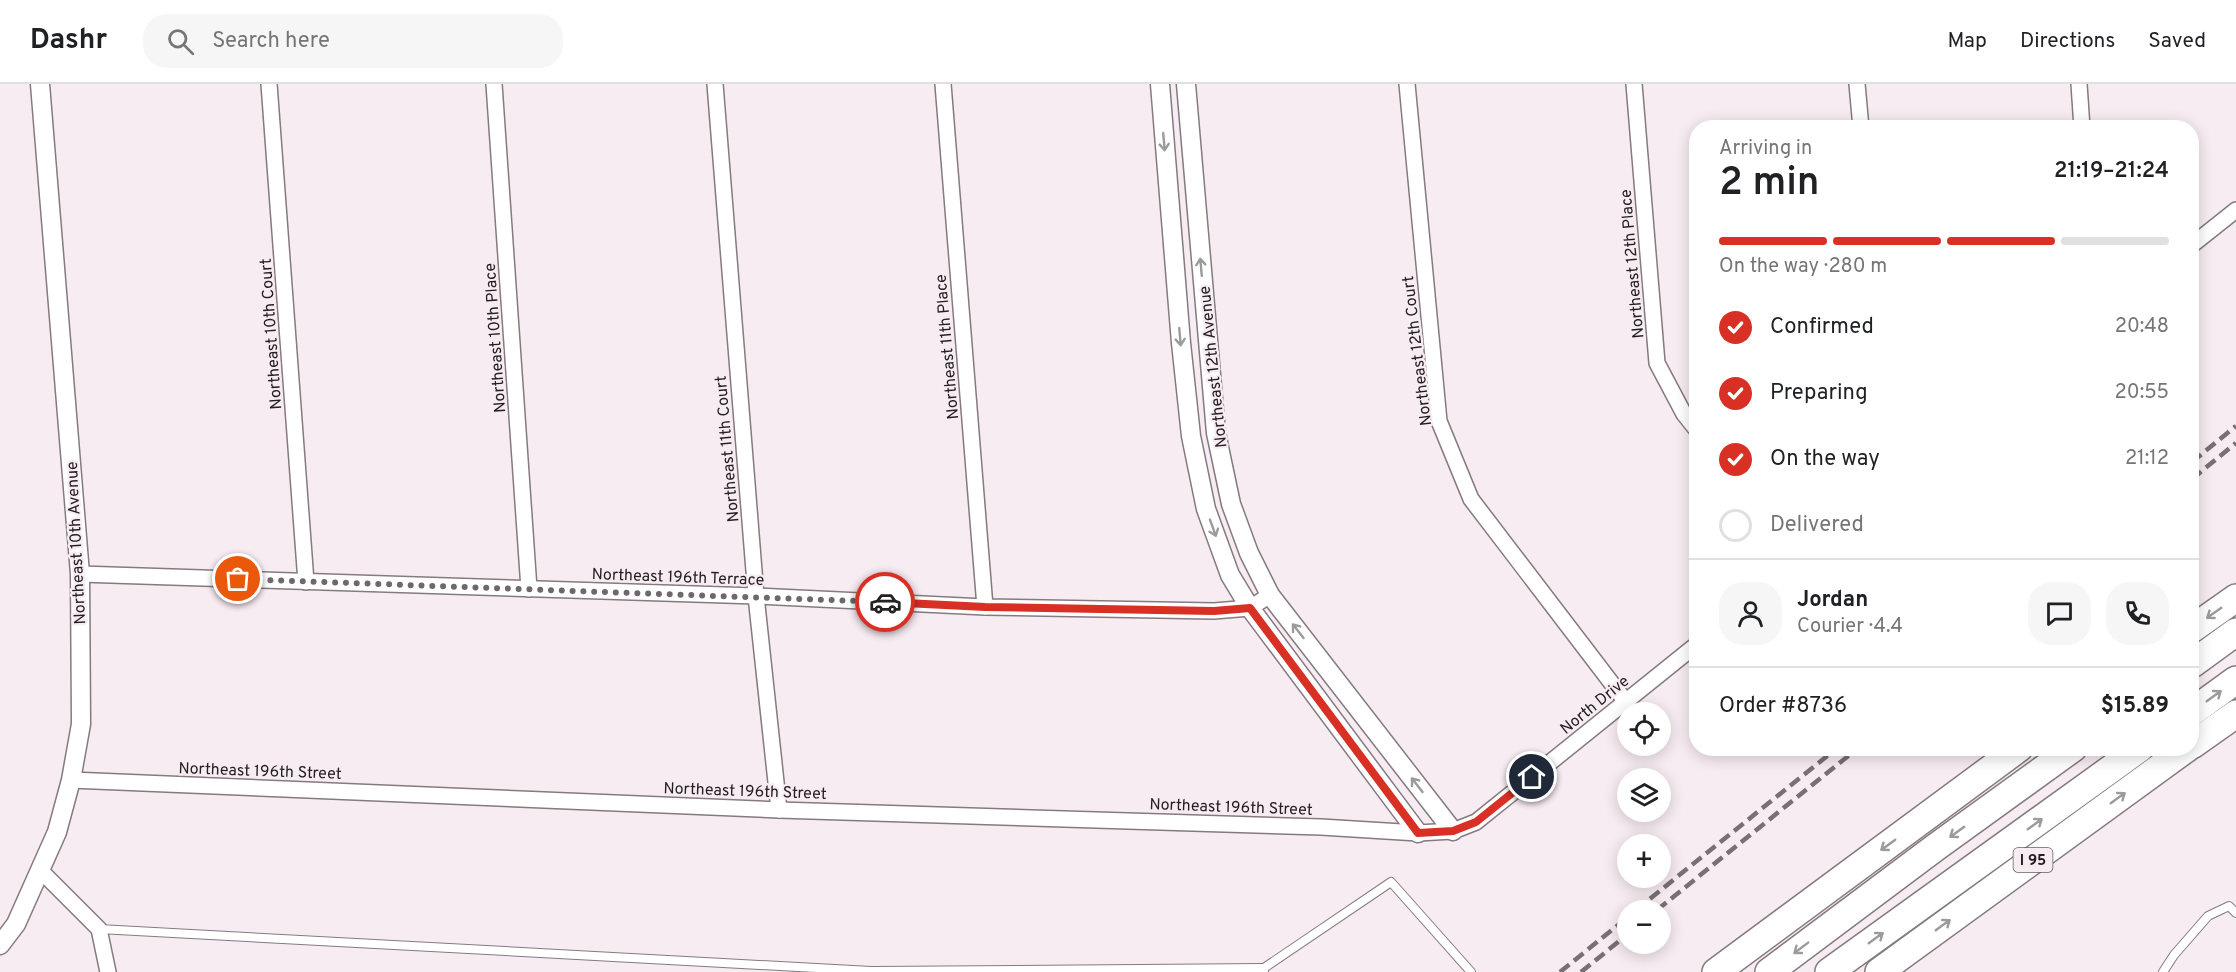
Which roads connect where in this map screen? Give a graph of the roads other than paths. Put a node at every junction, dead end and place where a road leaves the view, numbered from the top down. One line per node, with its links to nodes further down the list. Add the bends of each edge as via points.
1 (40, 84): 17 (street, Northeast 10th Avenue)
2 (269, 84): 18 (street, Northeast 10th Court)
3 (494, 84): 19 (street, Northeast 10th Place)
4 (715, 84): 21 (street, Northeast 11th Court)
5 (943, 84): 23 (street, Northeast 11th Place)
6 (1160, 84): 24 (street, Northeast 12th Avenue, one-way to 24, via 1191,436 1206,508 1230,575)
7 (1185, 84): 20 (street, Northeast 12th Avenue, one-way to 7, via 1231,504 1216,433)
8 (1407, 84): 30 (street, Northeast 12th Court, via 1439,421 1471,499)
9 (1634, 84): 16 (street, Northeast 12th Place, via 1657,363)
10 (1857, 84): 12 (street)
11 (2079, 84): 13 (street)
12 (1860, 120)
13 (2081, 120)
14 (2236, 210): 15 (street)
15 (2199, 239)
16 (1689, 420)
17 (80, 574): 18 (street, Northeast 196th Terrace); 39 (street, Northeast 10th Avenue, via 81,724)
18 (306, 582): 19 (street, Northeast 196th Terrace)
19 (529, 589): 21 (street, Northeast 196th Terrace)
20 (1270, 595): 24 (street, Northeast 196th Terrace); 41 (street, Northeast 12th Avenue, one-way to 20)
21 (756, 596): 23 (street, Northeast 196th Terrace); 40 (street, Northeast 11th Court)
22 (2236, 598): 25 (highway, one-way to 25)
23 (985, 607): 24 (street, Northeast 196th Terrace, via 1214,611)
24 (1250, 608): 42 (street, Northeast 12th Avenue)
25 (2199, 624)
26 (2236, 632): 28 (highway)
27 (1689, 651): 30 (street, North Drive)
28 (2199, 659)
29 (2236, 680): 31 (highway, one-way to 29)
30 (1626, 702)
31 (2199, 707)
32 (1617, 709): 41 (street, North Drive, via 1476,822)
33 (2236, 714): 34 (highway)
34 (2199, 740)
35 (2008, 756): 50 (highway, one-way to 50)
36 (2062, 756): 51 (highway, one-way to 51)
37 (2129, 756): 52 (highway, one-way to 37)
38 (2176, 756): 53 (highway, I 95, one-way to 38)
39 (71, 780): 40 (street, Northeast 196th Street); 43 (street, Northeast 10th Avenue)
40 (779, 810): 42 (street, Northeast 196th Street)
41 (1453, 831): 42 (street, North Drive)
42 (1418, 833)
43 (41, 871): 45 (street); 46 (street, Northeast 10th Avenue, via 16,924)
44 (2236, 913): 54 (lane, via 2229,906 2208,916)
45 (99, 929): 47 (lane, via 871,971); 48 (street)
46 (0, 945)
47 (1264, 970): 49 (lane, via 1391,882)
48 (108, 972)
49 (1471, 972)
50 (1716, 972)
51 (1769, 972)
52 (1829, 972)
53 (1879, 972)
54 (2163, 972)

